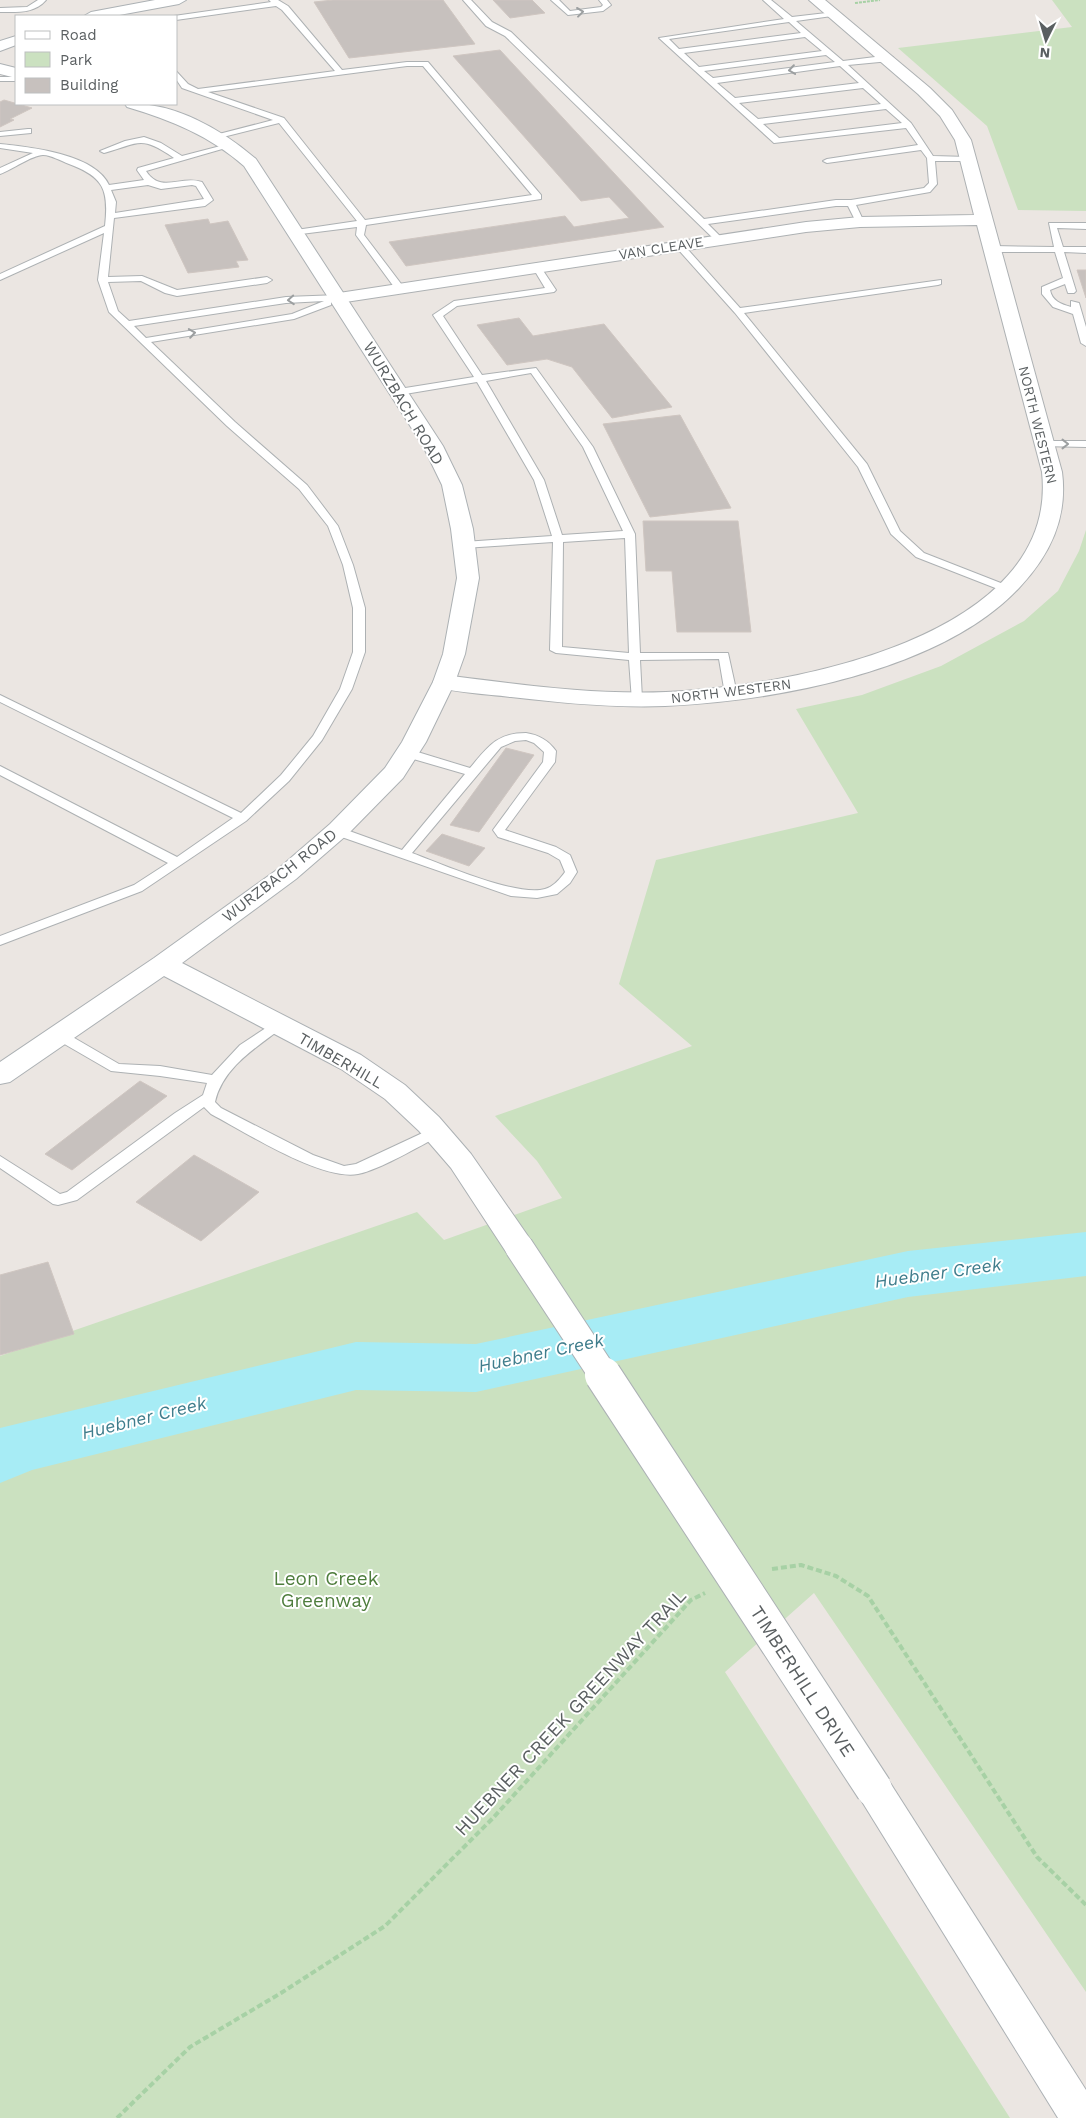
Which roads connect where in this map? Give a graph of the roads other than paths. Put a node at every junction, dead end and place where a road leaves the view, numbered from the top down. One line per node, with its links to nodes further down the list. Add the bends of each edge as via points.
1 (42, 0): 9 (lane, via 38,5 22,10)
2 (179, 0): 11 (street)
3 (467, 0): 57 (lane, via 489,24 508,34)
4 (556, 0): 5 (lane, one-way to 5, via 568,13 603,9 607,5)
5 (603, 0)
6 (767, 0): 13 (lane)
7 (816, 0): 10 (street, NORTH WESTERN)
8 (276, 1): 12 (lane); 24 (lane)
9 (0, 10)
10 (832, 14): 13 (lane); 19 (street, NORTH WESTERN)
11 (96, 15)
12 (178, 18)
13 (791, 20): 14 (lane); 17 (lane, via 664,38)
14 (807, 34): 17 (lane); 18 (lane)
15 (15, 40): 16 (street)
16 (0, 46)
17 (678, 51): 22 (lane)
18 (828, 52): 20 (lane); 22 (lane)
19 (890, 59): 20 (lane); 23 (lane, via 882,65); 48 (street, NORTH WESTERN, via 946,113 963,140)
20 (840, 63): 23 (lane); 29 (lane, one-way to 29)
21 (0, 69): 25 (street)
22 (698, 69): 29 (lane)
23 (849, 70): 30 (lane); 31 (lane)
24 (340, 72): 32 (lane); 56 (lane, via 425,64 538,197)
25 (15, 73)
26 (178, 76): 32 (lane, via 185,86)
27 (0, 79): 28 (lane)
28 (15, 79)
29 (711, 81): 31 (lane)
30 (865, 84): 33 (lane); 35 (lane)
31 (719, 88): 33 (lane)
32 (197, 91): 36 (lane)
33 (733, 101): 37 (lane)
34 (136, 105): 41 (street, WURZBACH ROAD, via 188,122)
35 (887, 106): 37 (lane); 38 (lane)
36 (281, 120): 41 (lane); 56 (lane)
37 (756, 122): 38 (lane, via 777,141)
38 (908, 125): 43 (lane)
39 (28, 131): 40 (lane)
40 (0, 134)
41 (225, 141): 46 (lane); 60 (street, WURZBACH ROAD, via 250,164)
42 (0, 146): 45 (lane)
43 (924, 148): 47 (lane); 49 (lane)
44 (104, 151): 46 (lane, via 148,138)
45 (42, 152): 50 (lane); 52 (lane, via 90,169 102,179)
46 (180, 158): 51 (lane, via 141,170)
47 (931, 158): 48 (lane); 53 (lane, via 933,184 927,190)
48 (968, 159): 54 (street, NORTH WESTERN)
49 (827, 161)
50 (0, 171)
51 (149, 182): 52 (lane); 55 (lane, via 161,186 193,182 199,184 209,200)
52 (106, 188): 55 (lane, via 112,202)
53 (851, 203): 57 (lane); 58 (lane)
54 (986, 220): 58 (street, VAN CLEAVE); 63 (street, NORTH WESTERN)
55 (110, 221): 67 (lane); 68 (lane)
56 (362, 222): 60 (lane); 72 (lane, via 360,236)
57 (702, 222): 61 (lane)
58 (860, 222): 61 (street, VAN CLEAVE)
59 (1086, 226): 64 (lane, via 1052,225)
60 (296, 233): 74 (street, WURZBACH ROAD)
61 (719, 239): 62 (street, VAN CLEAVE)
62 (679, 245): 66 (street, VAN CLEAVE); 75 (lane)
63 (993, 249): 64 (lane); 81 (street, NORTH WESTERN)
64 (1058, 249): 65 (lane); 70 (lane)
65 (1086, 250)
66 (537, 268): 72 (street, VAN CLEAVE); 79 (lane, via 552,290 454,304 438,315)
67 (0, 276)
68 (103, 280): 69 (lane, via 134,277 177,293); 76 (lane, via 114,312)
69 (267, 280)
70 (1067, 280): 73 (lane); 78 (lane, via 1045,289 1045,296 1051,303 1076,307)
71 (938, 282): 75 (lane)
72 (400, 289): 74 (street, VAN CLEAVE)
73 (1071, 291)
74 (339, 298): 76 (lane, one-way to 76, via 286,300); 77 (lane, one-way to 74, via 294,316); 80 (street, WURZBACH ROAD)
75 (738, 311): 86 (lane, via 863,466 895,532 920,555)
76 (126, 324): 77 (lane)
77 (144, 341): 95 (lane, via 230,424 303,487 333,526 348,565 359,608 359,652 346,689 318,737 285,778)
78 (1086, 343)
79 (480, 378): 80 (lane); 83 (lane, via 533,370 588,447); 84 (lane, via 539,480)
80 (399, 392): 85 (street, WURZBACH ROAD, via 433,446 452,485)
81 (1045, 444): 82 (lane, one-way to 82); 86 (street, NORTH WESTERN, via 1054,487 1051,517 1044,540 1031,562)
82 (1086, 444)
83 (630, 534): 84 (lane); 87 (lane)
84 (558, 538): 85 (lane); 87 (lane, via 556,650)
85 (464, 545): 88 (street, WURZBACH ROAD, via 468,578 454,654)
86 (1008, 589): 89 (street, NORTH WESTERN, via 963,623 894,656 810,682)
87 (634, 657): 89 (lane, via 724,655); 91 (lane)
88 (444, 682): 91 (street, NORTH WESTERN, via 564,696); 92 (street, WURZBACH ROAD)
89 (731, 694): 91 (street, NORTH WESTERN)
90 (0, 698): 95 (lane)
91 (636, 699)
92 (407, 753): 94 (lane); 96 (street, WURZBACH ROAD, via 394,773)
93 (0, 770): 98 (lane)
94 (472, 773): 97 (lane); 97 (lane, via 497,744 511,737 530,737 542,742 550,751 549,762 499,830 502,834 552,850 566,858 571,872 563,885 547,893 511,892)
95 (242, 818): 98 (lane)
96 (337, 831): 97 (lane); 100 (street, WURZBACH ROAD, via 287,874)
97 (404, 855)
98 (178, 863): 99 (lane, via 138,888)
99 (0, 941)
100 (163, 964): 101 (street, TIMBERHILL); 102 (street, WURZBACH ROAD)
101 (278, 1024): 104 (lane, via 242,1052); 106 (street, TIMBERHILL, via 351,1062 395,1092)
102 (59, 1035): 103 (street, WURZBACH ROAD); 104 (lane, via 116,1068)
103 (0, 1075)
104 (214, 1080): 105 (lane)
105 (208, 1098): 106 (lane, via 208,1103 216,1111 308,1159 344,1171 358,1169); 107 (lane, via 72,1196 58,1200)
106 (436, 1132): 108 (street, TIMBERHILL)
107 (0, 1161)
108 (519, 1247): 109 (street, TIMBERHILL DRIVE, bridge, via 874,1789)
109 (1081, 2118)

